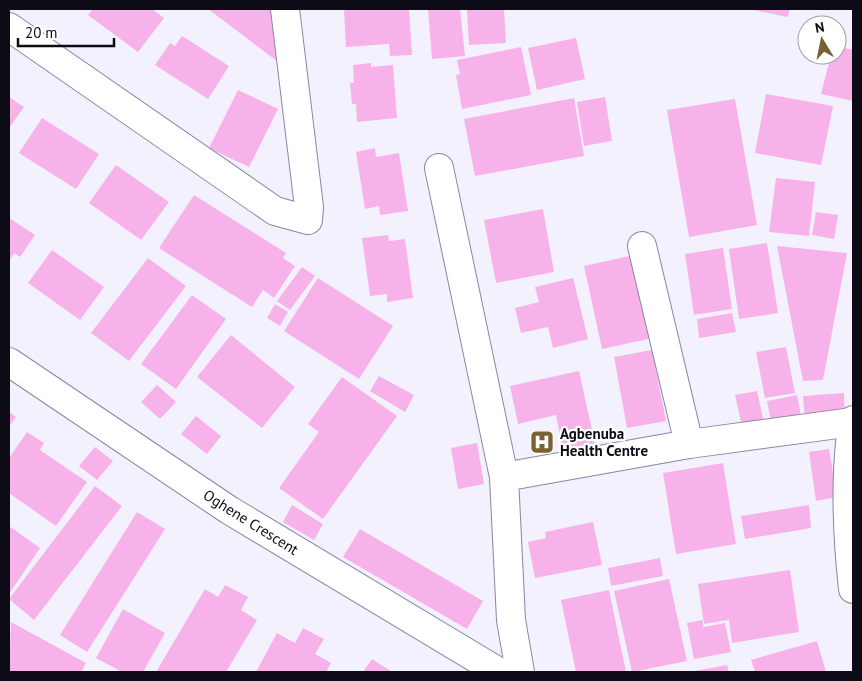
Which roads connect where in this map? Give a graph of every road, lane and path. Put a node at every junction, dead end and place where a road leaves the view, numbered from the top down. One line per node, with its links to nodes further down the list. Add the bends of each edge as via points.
1 (285, 9): 2 (street, via 308,220 274,211)
2 (9, 27)
3 (439, 168): 8 (street)
4 (642, 246): 7 (street)
5 (9, 362): 10 (street, Oghene Crescent, via 230,510)
6 (853, 421): 7 (street); 9 (street, via 848,477 848,538)
7 (689, 444): 8 (street)
8 (504, 477): 11 (street, via 511,620)
9 (853, 589)
10 (499, 672)
11 (520, 672)

